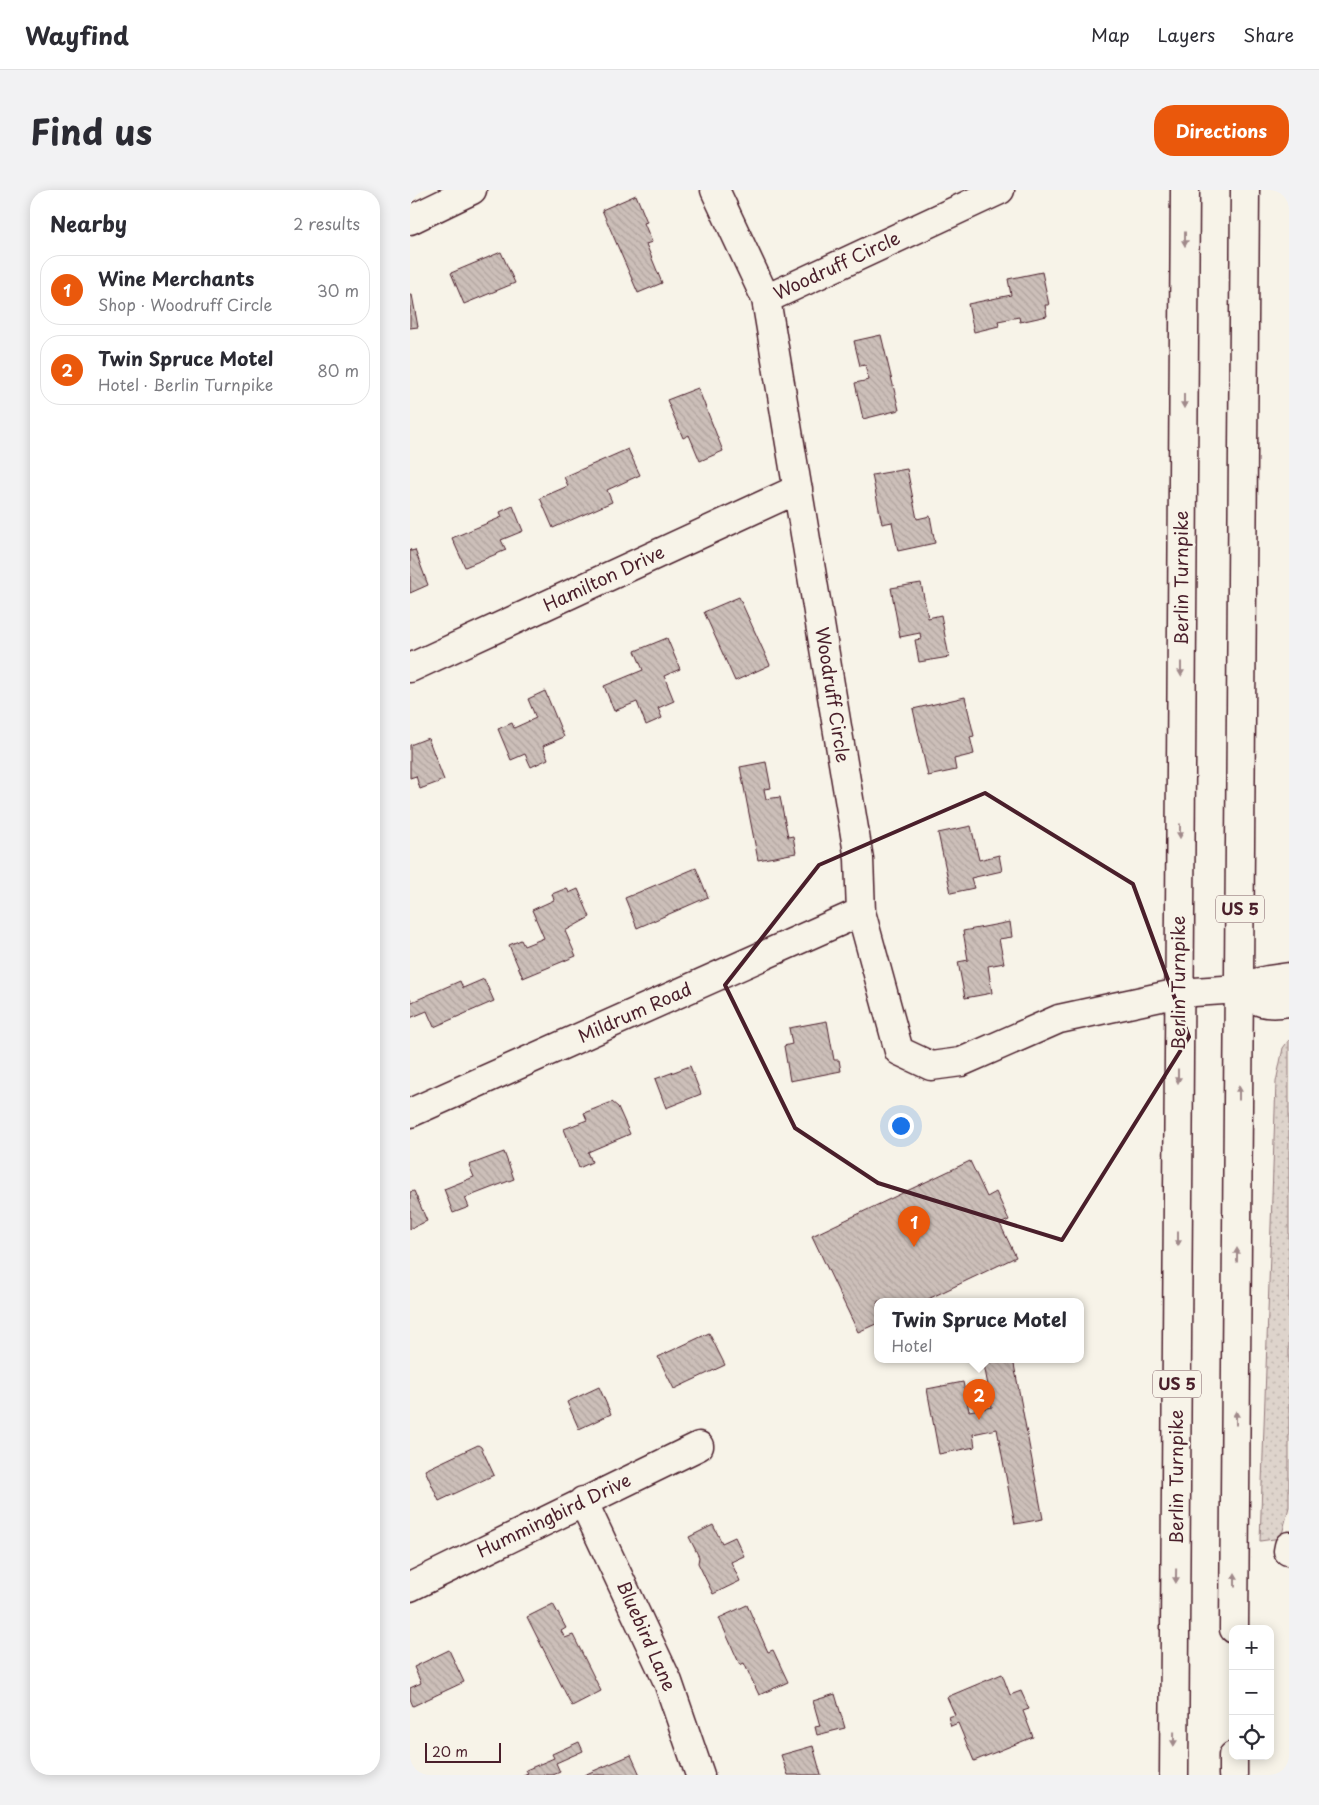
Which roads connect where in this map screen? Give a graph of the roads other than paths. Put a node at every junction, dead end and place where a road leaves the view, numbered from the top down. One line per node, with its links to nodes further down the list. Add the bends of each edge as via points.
1 (472, 190): 6 (main road)
2 (715, 190): 7 (main road)
3 (1000, 190): 7 (main road, Woodruff Circle)
4 (1185, 190): 13 (main road, Berlin Turnpike / US 5, one-way to 13)
5 (1245, 190): 12 (main road, US 5)
6 (410, 220)
7 (766, 300): 8 (main road, Woodruff Circle)
8 (798, 489): 9 (main road, Hamilton Drive); 10 (main road, Woodruff Circle, via 859,859)
9 (410, 668)
10 (861, 912): 13 (main road, Woodruff Circle, via 899,1051 931,1066 961,1062 1059,1019); 15 (main road, Mildrum Road)
11 (1289, 977): 12 (main road, Woodruff Circle)
12 (1239, 989): 13 (main road, Woodruff Circle); 14 (main road, via 1255,1001 1274,1005); 19 (main road, US 5, one-way to 12)
13 (1179, 993): 22 (main road, Berlin Turnpike / US 5, one-way to 22)
14 (1289, 1002)
15 (410, 1113)
16 (699, 1446): 17 (main road, Hummingbird Drive)
17 (583, 1501): 18 (main road, Hummingbird Drive); 21 (main road, Bluebird Lane, via 668,1682)
18 (410, 1586)
19 (1234, 1625)
20 (1233, 1760): 23 (main road)
21 (700, 1775)
22 (1174, 1775)
23 (1233, 1775)

